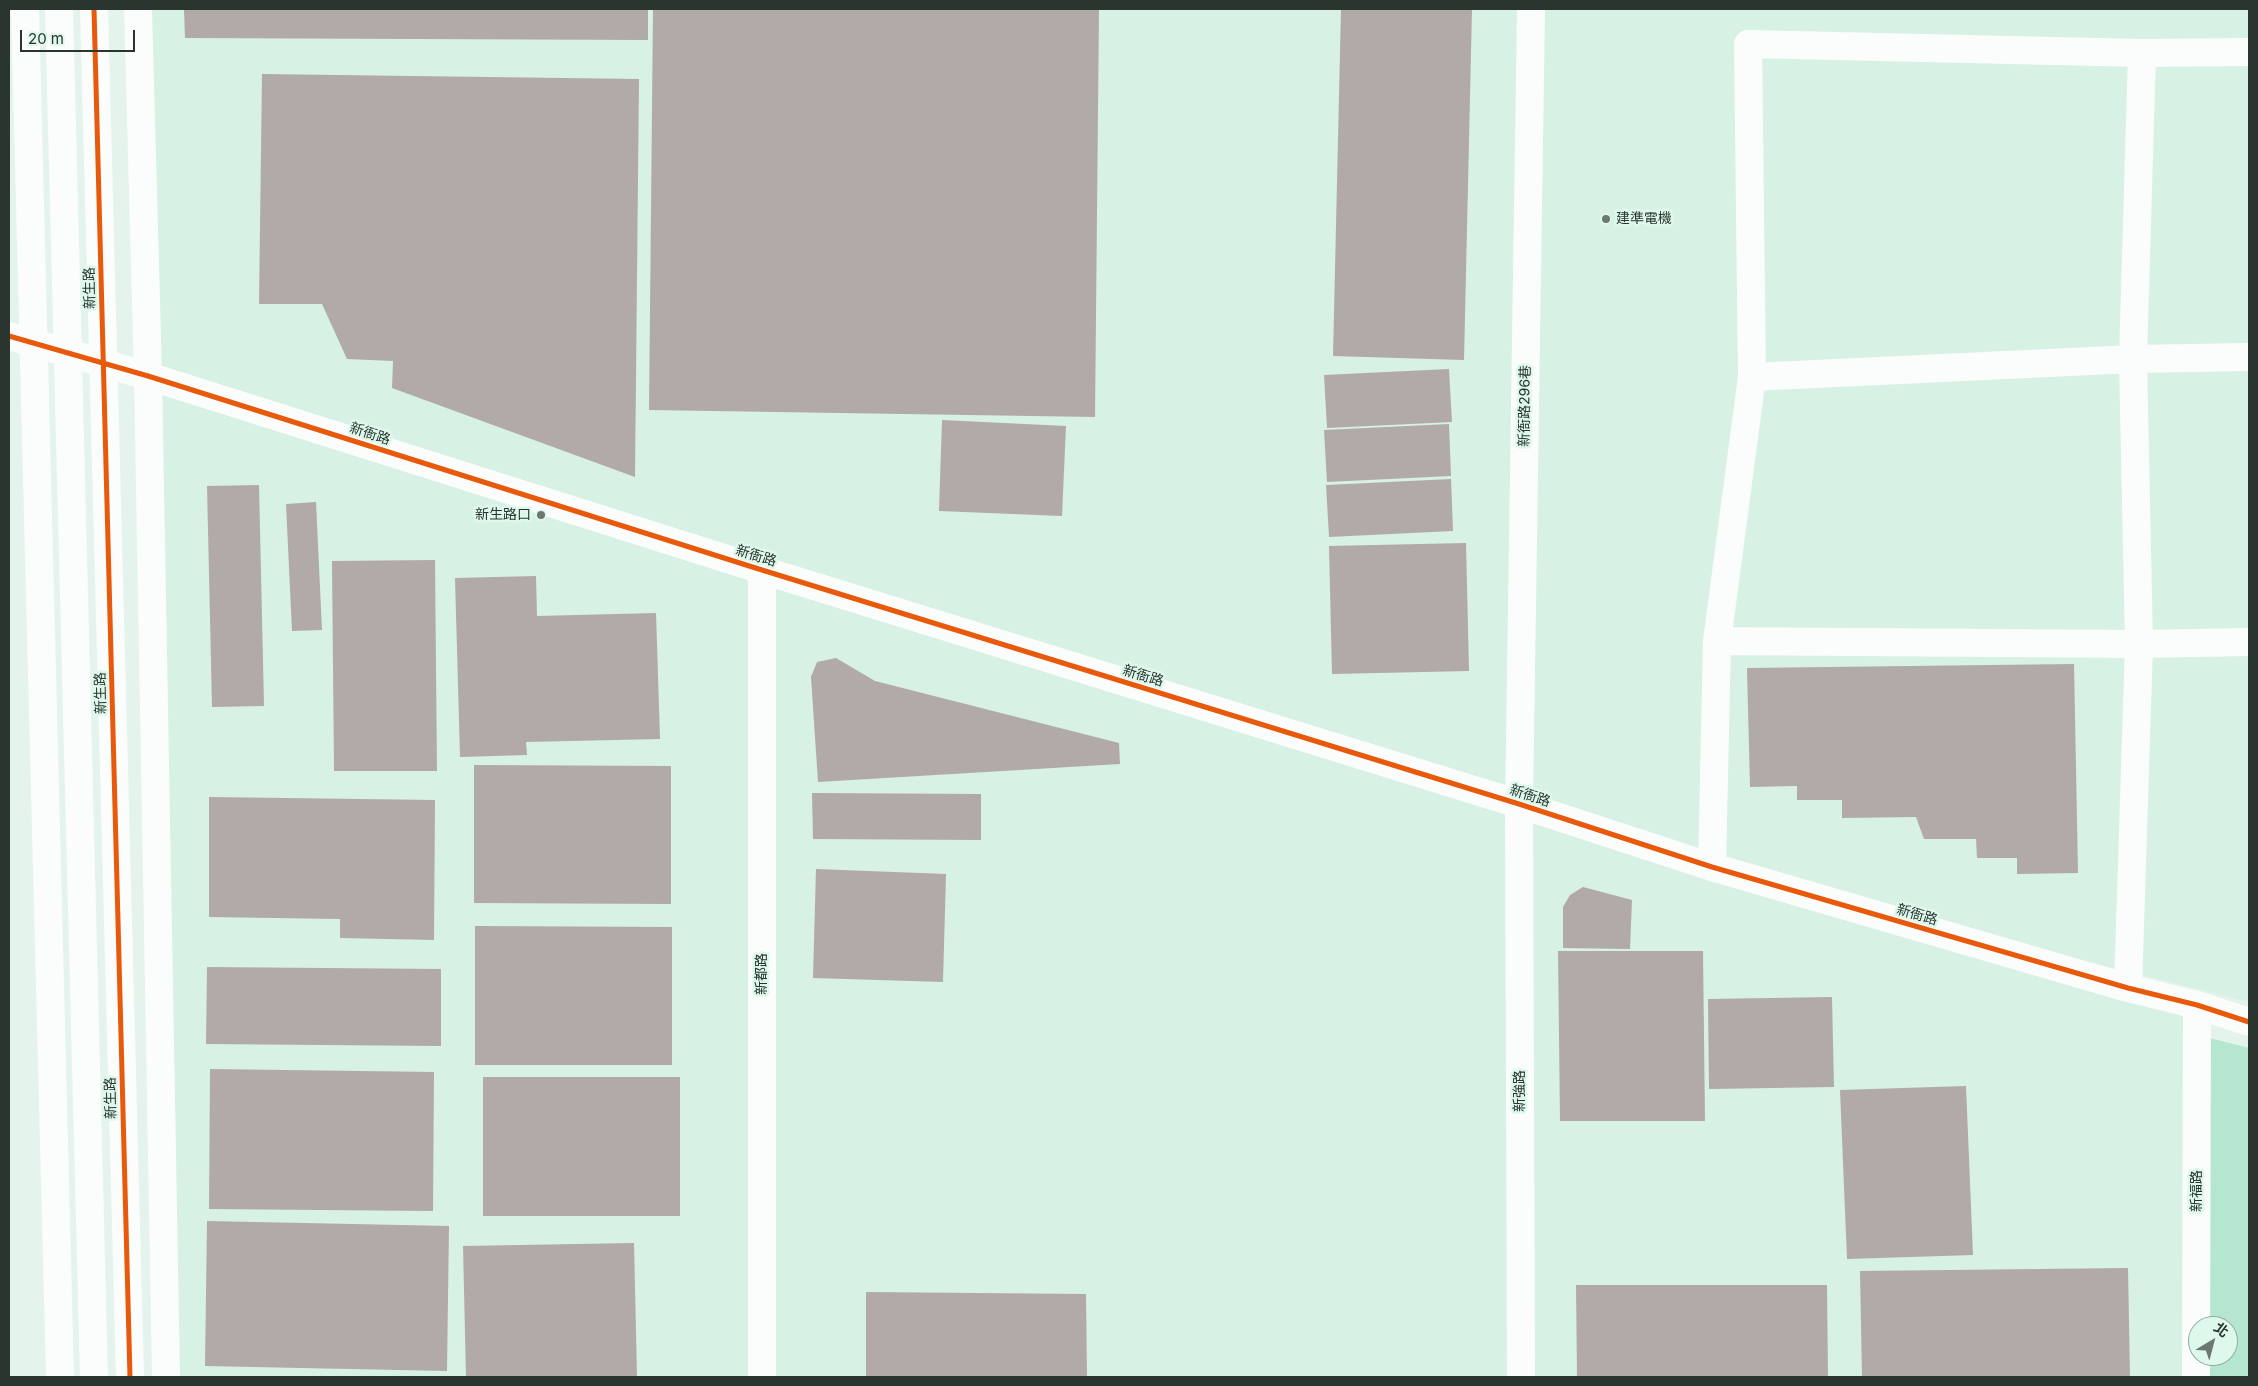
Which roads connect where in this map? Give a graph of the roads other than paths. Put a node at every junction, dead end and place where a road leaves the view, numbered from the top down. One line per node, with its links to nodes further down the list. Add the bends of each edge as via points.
1 (24, 9): 8 (street)
2 (59, 9): 9 (street, 新生路)
3 (94, 9): 12 (street, 新生路)
4 (138, 9): 13 (street)
5 (1531, 9): 19 (street, 新衙路296巷)
6 (2142, 52): 7 (street); 11 (street); 14 (street, via 1748,44)
7 (2249, 52)
8 (21, 340): 9 (street, 新衙路); 24 (street)
9 (67, 353): 12 (street, 新衙路); 25 (street, 新生路)
10 (2249, 357): 11 (street)
11 (2133, 359): 14 (street); 18 (street)
12 (103, 363): 13 (street, 新衙路); 26 (street, 新生路)
13 (148, 376): 15 (street, 新衙路); 27 (street)
14 (1752, 377): 16 (street)
15 (762, 570): 19 (street, 新衙路); 28 (street, 新都路)
16 (1717, 641): 18 (street); 20 (street)
17 (2249, 642): 18 (street)
18 (2139, 644): 21 (street)
19 (1519, 804): 20 (street, 新衙路); 29 (street, 新強路)
20 (1712, 867): 21 (street, 新衙路)
21 (2128, 988): 22 (street, 新衙路)
22 (2197, 1005): 23 (street, 新衙路); 30 (street, 新福路)
23 (2249, 1022)
24 (60, 1377)
25 (94, 1377)
26 (130, 1377)
27 (166, 1377)
28 (762, 1377)
29 (1521, 1377)
30 (2196, 1377)

